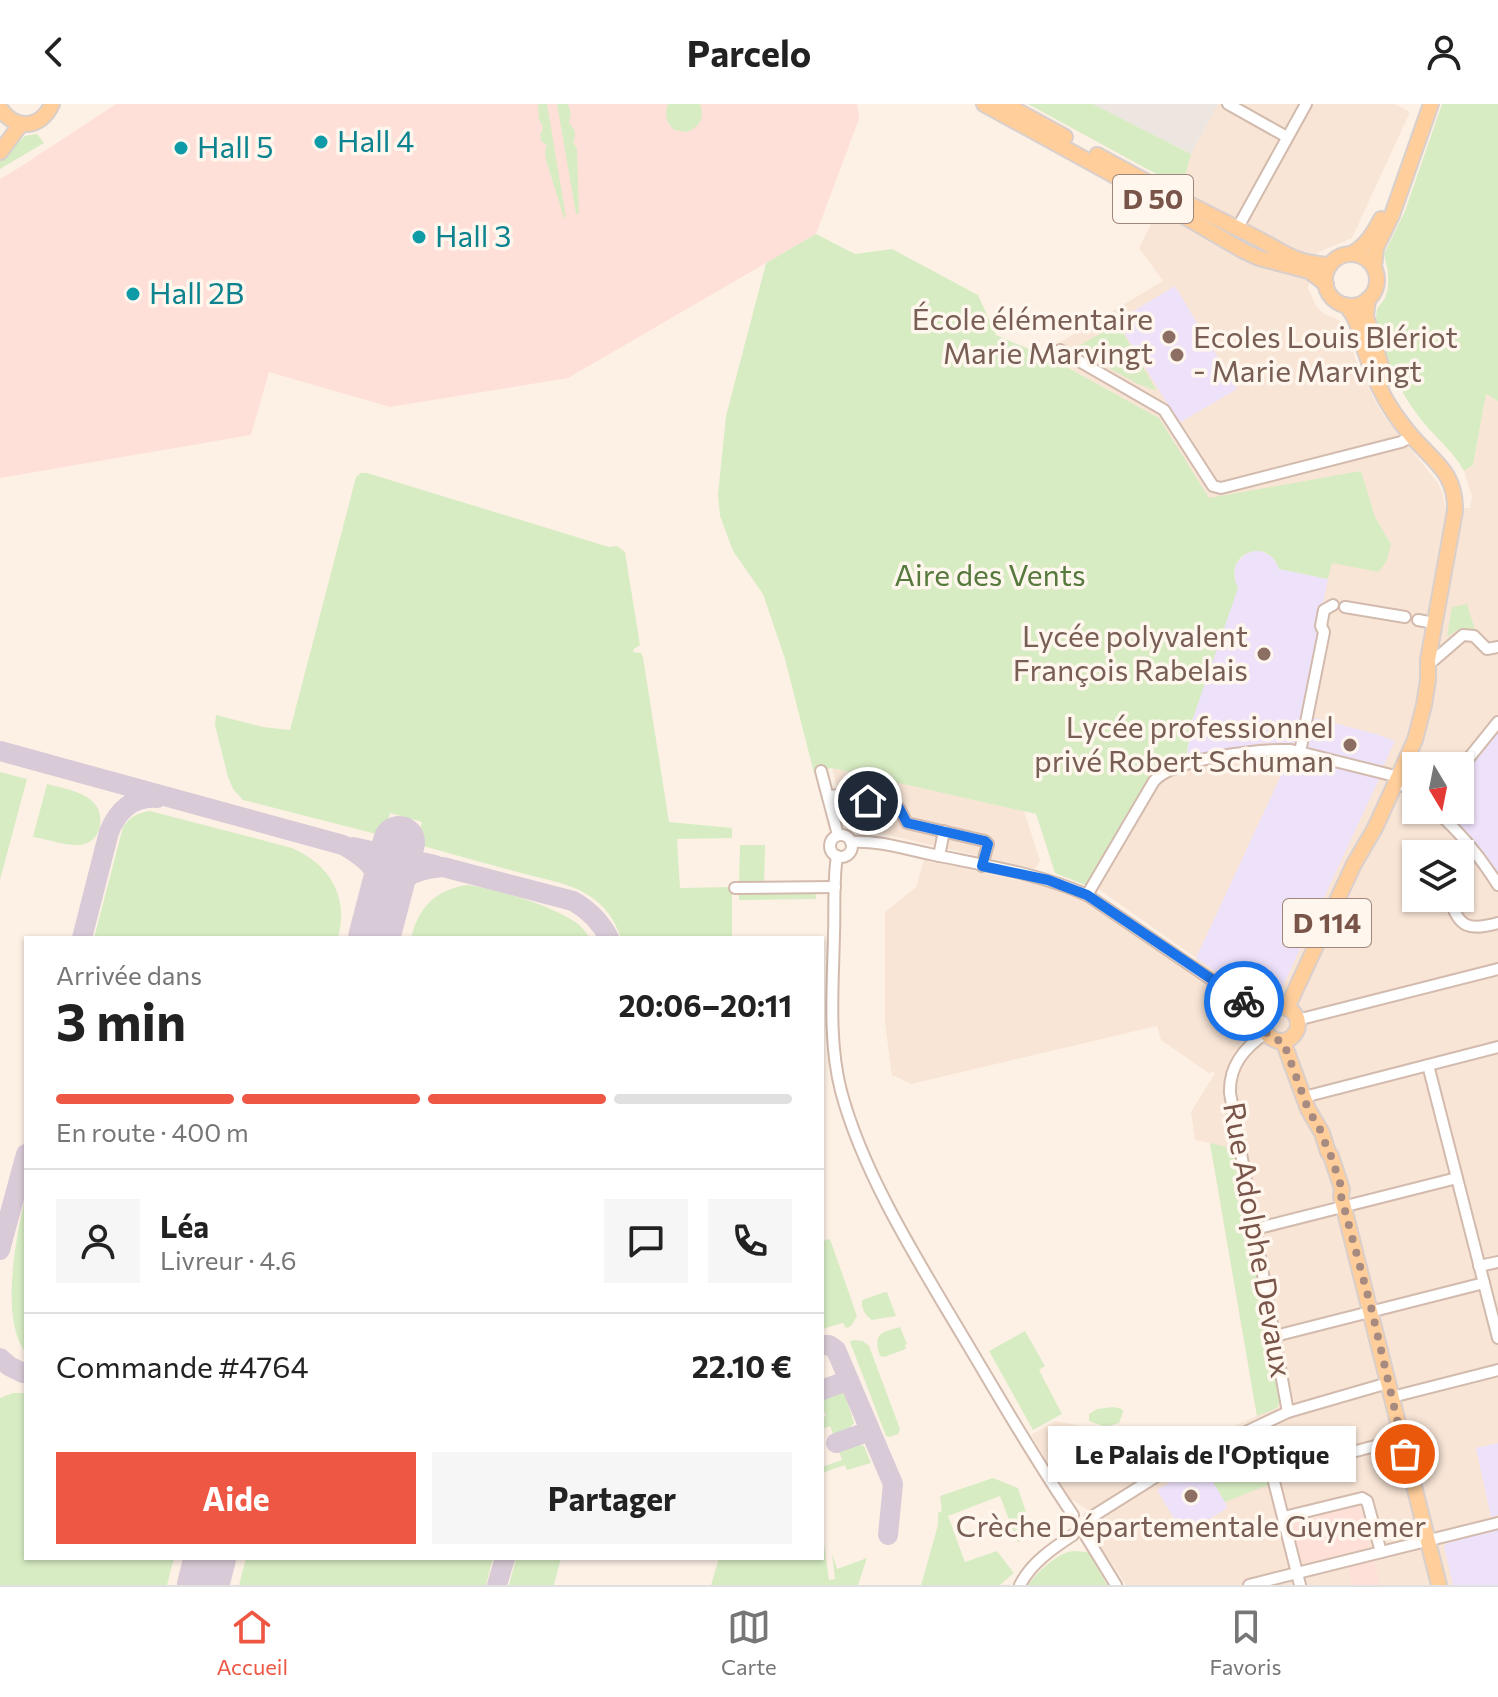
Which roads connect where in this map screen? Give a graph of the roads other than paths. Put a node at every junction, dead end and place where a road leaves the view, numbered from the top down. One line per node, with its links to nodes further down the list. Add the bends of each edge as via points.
1 (984, 104): 17 (main road, D 50, via 1242,250 1309,271)
2 (1005, 104): 13 (main road, D 50)
3 (1228, 104): 10 (street)
4 (1306, 104): 10 (street)
5 (1424, 104): 14 (main road, via 1379,223)
6 (1431, 104): 16 (main road, via 1376,248)
7 (56, 105): 9 (main road, via 39,121)
8 (2, 112): 9 (main road); 11 (main road)
9 (21, 124): 12 (main road)
10 (1287, 137): 13 (street)
11 (0, 143)
12 (0, 152)
13 (1237, 229): 15 (main road, D 50, via 1294,259)
14 (1351, 254): 15 (main road); 16 (main road)
15 (1330, 265): 17 (main road)
16 (1374, 268): 18 (main road, via 1376,288)
17 (1326, 284): 19 (main road, via 1335,300)
18 (1368, 299): 19 (main road); 28 (main road, D 114, via 1366,316 1386,382 1409,420 1450,468 1462,499)
19 (1346, 305): 21 (main road, D 114, via 1356,318 1385,398)
20 (1060, 350): 21 (street, via 1164,410 1213,486 1221,488)
21 (1412, 436): 26 (main road, D 114, via 1445,471 1456,500)
22 (1333, 605): 31 (street, via 1324,610)
23 (1345, 607): 24 (street)
24 (1405, 617)
25 (1418, 620): 26 (street)
26 (1434, 623): 29 (main road, D 114)
27 (1498, 647): 28 (street, via 1487,649 1474,636 1463,635)
28 (1434, 660): 29 (main road, D 114)
29 (1428, 680): 34 (main road, D 114, via 1420,725)
30 (1498, 722): 32 (street)
31 (1300, 752): 34 (street); 47 (street, via 1224,755 1164,772)
32 (1474, 752)
33 (821, 771): 36 (street)
34 (1398, 780): 35 (street); 51 (main road, D 114)
35 (1402, 784)
36 (828, 797): 38 (street, via 899,808 907,823); 39 (street)
37 (1449, 824): 44 (street)
38 (944, 831): 42 (street); 43 (street, via 985,841)
39 (838, 835): 40 (street); 41 (street, via 830,844)
40 (851, 842): 41 (street, via 847,854); 42 (street)
41 (837, 856): 45 (street)
42 (939, 856): 43 (street)
43 (982, 866): 47 (street, via 1048,880)
44 (1498, 885)
45 (835, 887): 46 (street); 74 (street, via 833,1020 841,1090 855,1134 945,1307)
46 (735, 888)
47 (1087, 895): 52 (street)
48 (1454, 912): 49 (street, via 1466,926)
49 (1498, 923)
50 (1498, 969): 53 (street)
51 (1287, 1008): 52 (main road, via 1273,1008); 53 (main road)
52 (1265, 1016): 54 (main road)
53 (1297, 1020): 55 (main road, via 1296,1031)
54 (1266, 1033): 55 (main road); 61 (street, Rue Adolphe Devaux, via 1246,1049 1230,1082)
55 (1283, 1041): 58 (main road)
56 (1498, 1047): 57 (street)
57 (1428, 1065): 58 (street); 59 (street)
58 (1304, 1097): 60 (main road, via 1322,1133 1327,1164)
59 (1457, 1178): 60 (street); 63 (street)
60 (1343, 1201): 61 (street); 65 (main road)
61 (1255, 1229): 66 (street, Rue Adolphe Devaux)
62 (1498, 1262): 63 (street)
63 (1479, 1266): 64 (street)
64 (1484, 1283): 65 (street); 67 (street)
65 (1372, 1311): 66 (street); 69 (main road)
66 (1275, 1336): 70 (street, Rue Adolphe Devaux)
67 (1498, 1338)
68 (1498, 1370): 69 (street)
69 (1390, 1390): 70 (street); 72 (main road)
70 (1288, 1412): 71 (street)
71 (1260, 1426): 73 (street); 76 (street, via 1168,1469)
72 (1402, 1439): 73 (street); 80 (main road)
73 (1272, 1473): 75 (street)
74 (1073, 1515): 76 (street); 78 (street, via 1068,1523)
75 (1284, 1517): 81 (street, via 1362,1498); 82 (street)
76 (1090, 1518): 79 (street)
77 (1498, 1523): 80 (street)
78 (1073, 1535): 79 (street); 83 (street, via 1034,1565)
79 (1086, 1536): 84 (street)
80 (1428, 1541): 81 (street); 87 (main road)
81 (1381, 1552): 82 (street)
82 (1298, 1573): 85 (street); 86 (street)
83 (1020, 1585)
84 (1116, 1585)
85 (1249, 1585)
86 (1300, 1585)
87 (1439, 1585)

